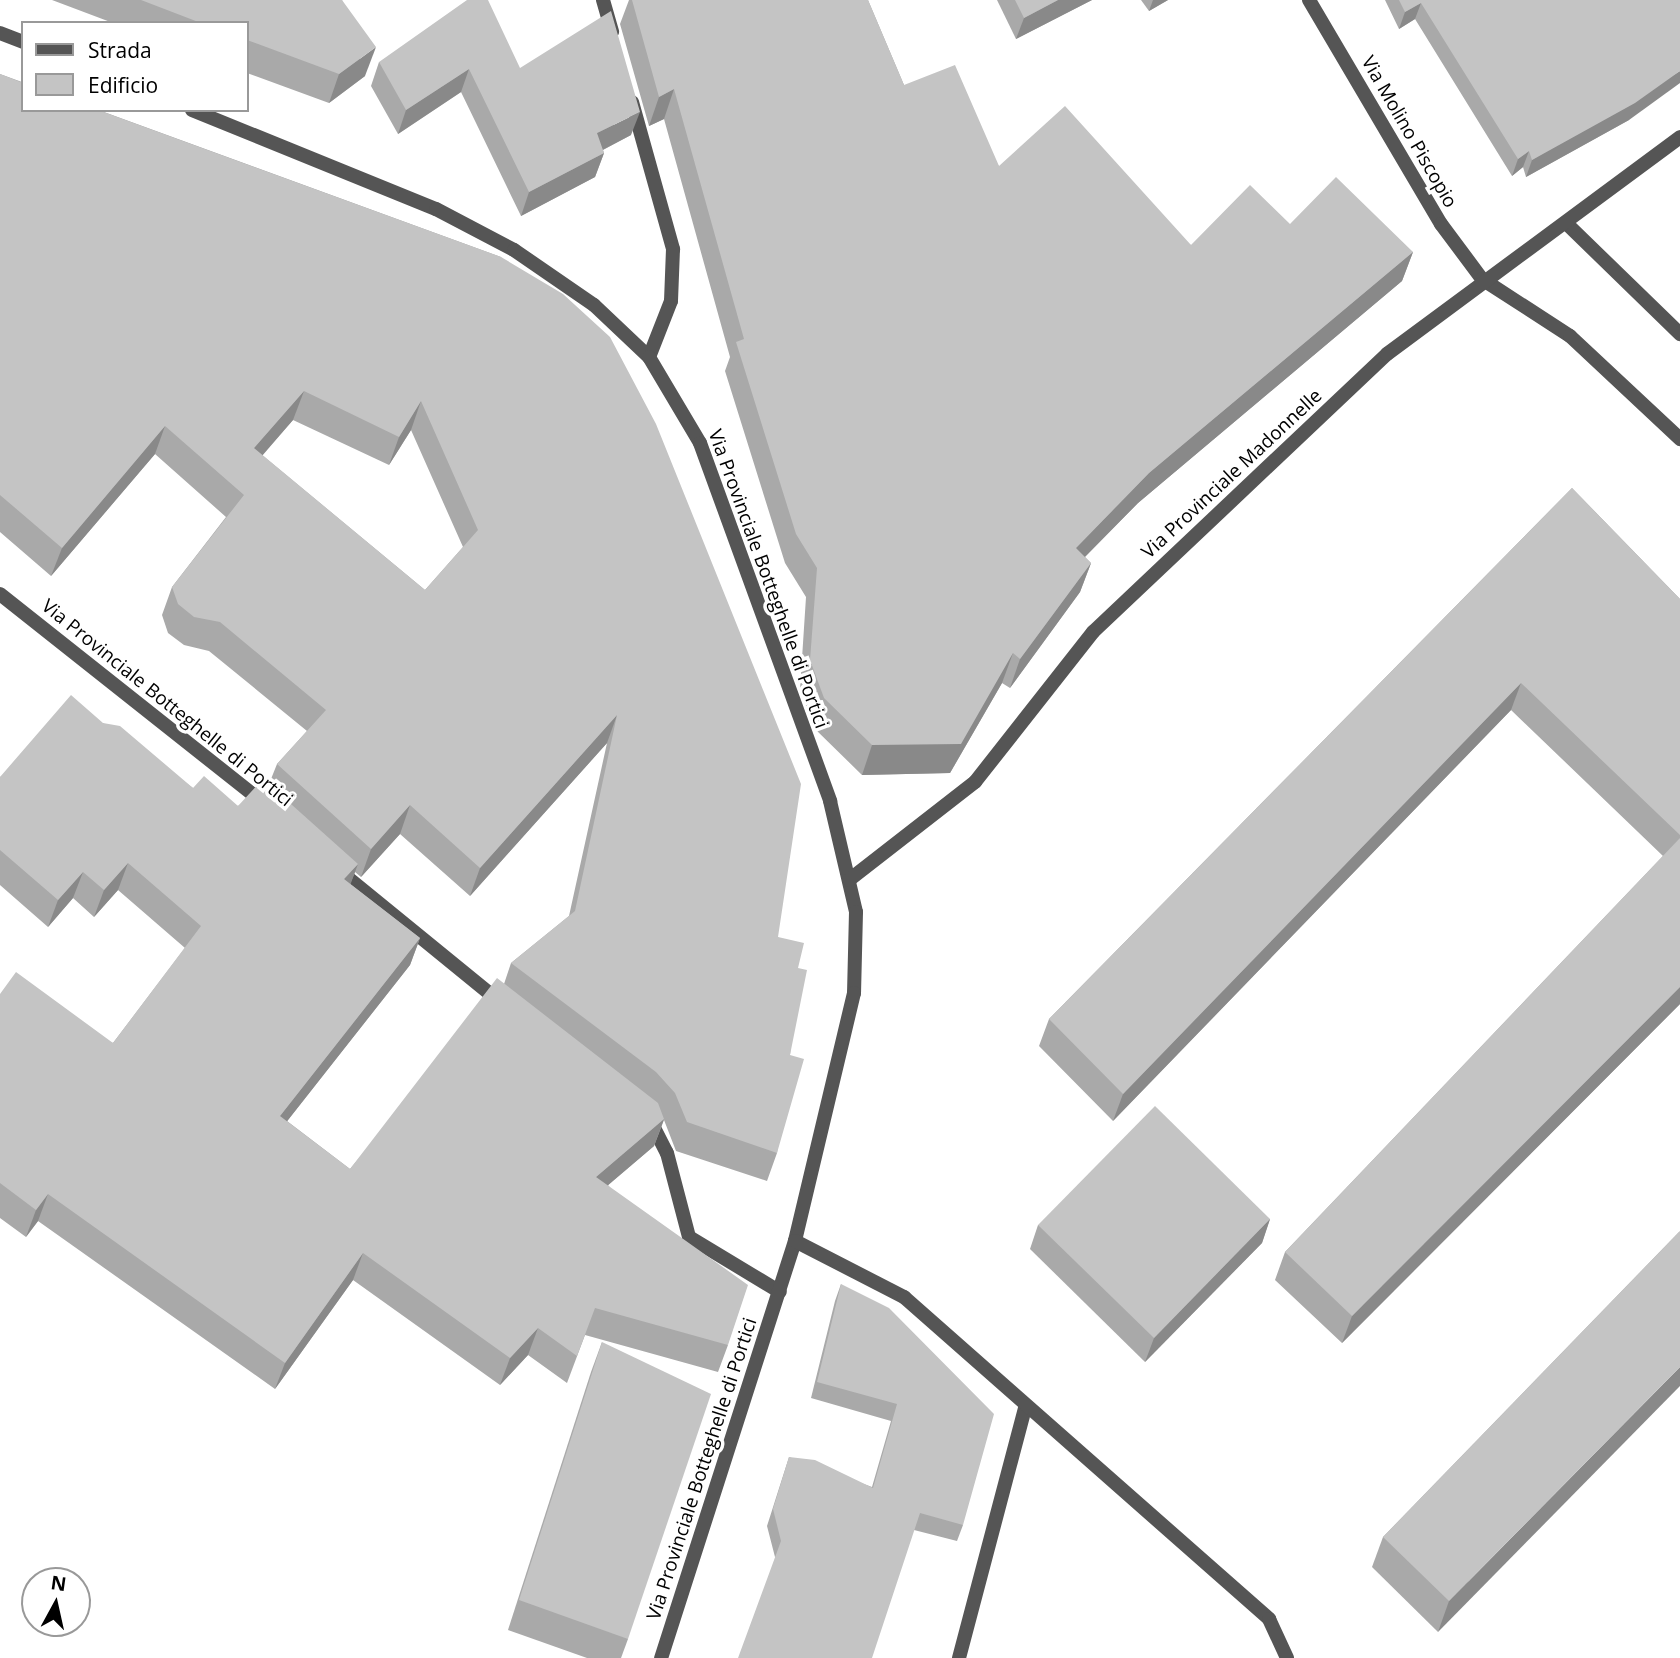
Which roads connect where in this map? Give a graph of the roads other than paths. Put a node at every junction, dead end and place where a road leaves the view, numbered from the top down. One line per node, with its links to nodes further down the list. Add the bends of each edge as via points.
1 (603, 0): 5 (street)
2 (1309, 0): 10 (street, Via Molino Piscopio, via 1441,224)
3 (0, 33): 4 (street)
4 (21, 41)
5 (618, 52)
6 (625, 79): 12 (street, via 673,249 671,301)
7 (197, 112): 12 (street, Via Provinciale Botteghelle di Portici, via 436,209 514,250 594,305)
8 (1680, 136): 9 (street, Via Provinciale Madonnelle)
9 (1567, 224): 10 (street, Via Provinciale Madonnelle); 11 (street)
10 (1482, 279): 13 (street, via 1570,335); 17 (street, Via Provinciale Madonnelle, via 1387,354 1093,632 950,806)
11 (1680, 334)
12 (649, 357): 17 (street, Via Provinciale Botteghelle di Portici, via 700,443 830,801)
13 (1680, 439)
14 (0, 594): 15 (street, Via Provinciale Botteghelle di Portici)
15 (278, 816)
16 (328, 860): 18 (street, via 416,940)
17 (849, 880): 20 (street, Via Provinciale Botteghelle di Portici, via 859,952 853,993)
18 (516, 1015)
19 (639, 1107): 21 (street, via 656,1125 667,1153 689,1237)
20 (795, 1241): 21 (street, Via Provinciale Botteghelle di Portici); 22 (street, via 904,1297)
21 (780, 1292): 23 (street, Via Provinciale Botteghelle di Portici)
22 (1025, 1408): 24 (street); 25 (street, via 1269,1619)
23 (662, 1658)
24 (959, 1658)
25 (1287, 1658)

